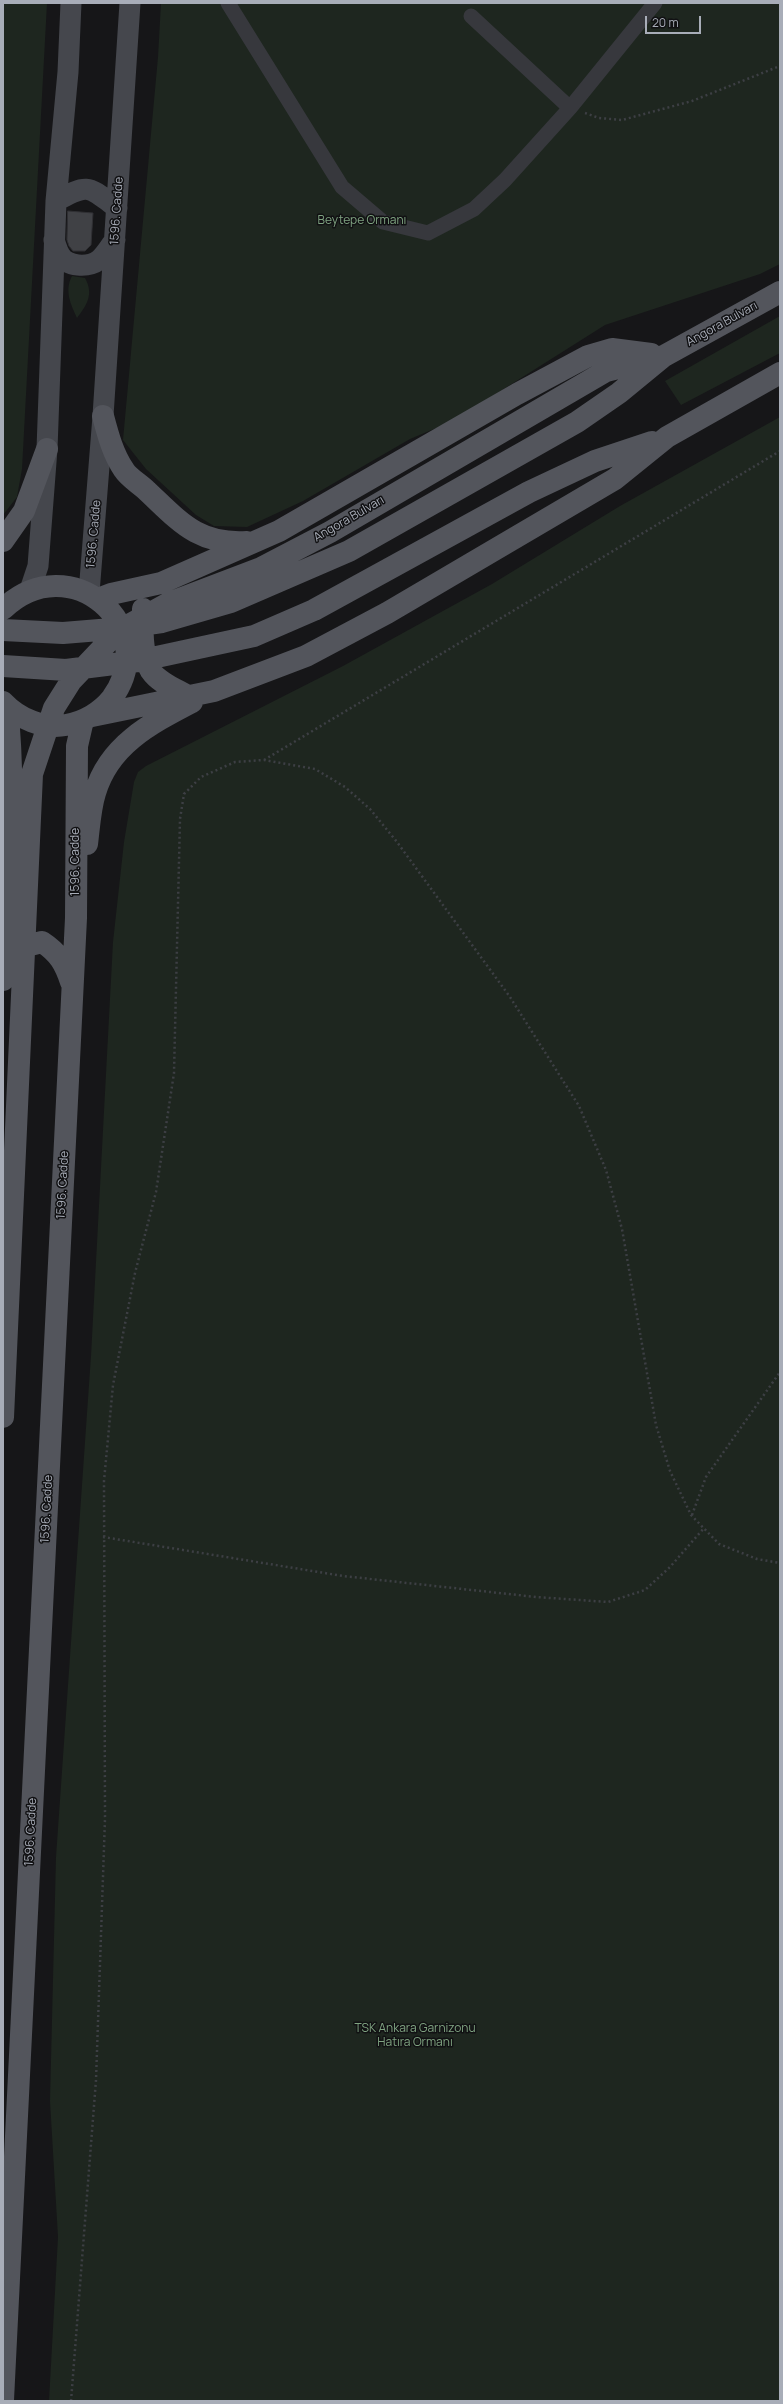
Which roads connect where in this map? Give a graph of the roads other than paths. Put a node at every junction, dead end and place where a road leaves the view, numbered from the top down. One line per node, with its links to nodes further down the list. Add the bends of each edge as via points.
1 (71, 3): 7 (main road, via 68,72)
2 (130, 3): 8 (main road, 1596. Cadde)
3 (228, 3): 6 (street, via 342,187 383,222 428,233 474,209 505,180)
4 (656, 3): 6 (street)
5 (471, 16): 6 (street)
6 (570, 108)
7 (56, 201): 8 (main road, via 79,189 94,190); 9 (main road)
8 (117, 208): 10 (main road, 1596. Cadde)
9 (54, 240): 10 (main road, via 60,256 69,263 80,265 100,259); 16 (main road)
10 (115, 240): 14 (main road, 1596. Cadde)
11 (780, 292): 12 (main road, Angora Bulvarı)
12 (664, 356): 18 (main road, Angora Bulvarı, via 612,350 588,356 279,531); 22 (main road, Angora Bulvarı, via 577,422 349,551 230,602 162,622 63,633); 33 (main road, Angora Bulvarı, via 606,371 330,532 261,568 169,604 129,625 87,662 54,708 32,781)
13 (780, 373): 15 (main road)
14 (103, 416): 18 (main road, via 111,444 125,471 169,513 207,538 226,543); 20 (main road, 1596. Cadde)
15 (667, 437): 23 (main road, via 595,461 529,492 314,610 254,636 166,656 66,670); 24 (main road, via 614,479 387,613 306,656)
16 (47, 448): 17 (main road, via 24,512); 21 (main road, via 38,566)
17 (3, 541)
18 (252, 541): 19 (main road, Angora Bulvarı)
19 (161, 583): 20 (main road, Angora Bulvarı); 25 (main road, via 147,597 143,609 142,631 145,648 151,671 165,684)
20 (93, 596): 21 (main road, via 60,585); 27 (main road, via 113,614 122,631 126,650 125,670 118,688 107,704)
21 (12, 599)
22 (3, 630)
23 (3, 666)
24 (214, 691): 25 (main road); 29 (main road, via 148,725 126,742 103,771 94,794)
25 (188, 696): 27 (main road)
26 (5, 705): 27 (main road, via 23,718 41,725 60,726); 28 (main road, via 11,741)
27 (87, 718): 29 (main road, 1596. Cadde, via 77,746)
28 (8, 815): 30 (main road)
29 (76, 918): 32 (main road, 1596. Cadde)
30 (3, 951)
31 (3, 980): 32 (main road, via 26,946 42,942 54,950 65,964)
32 (72, 987): 34 (main road, 1596. Cadde)
33 (3, 1417)
34 (3, 2400)

